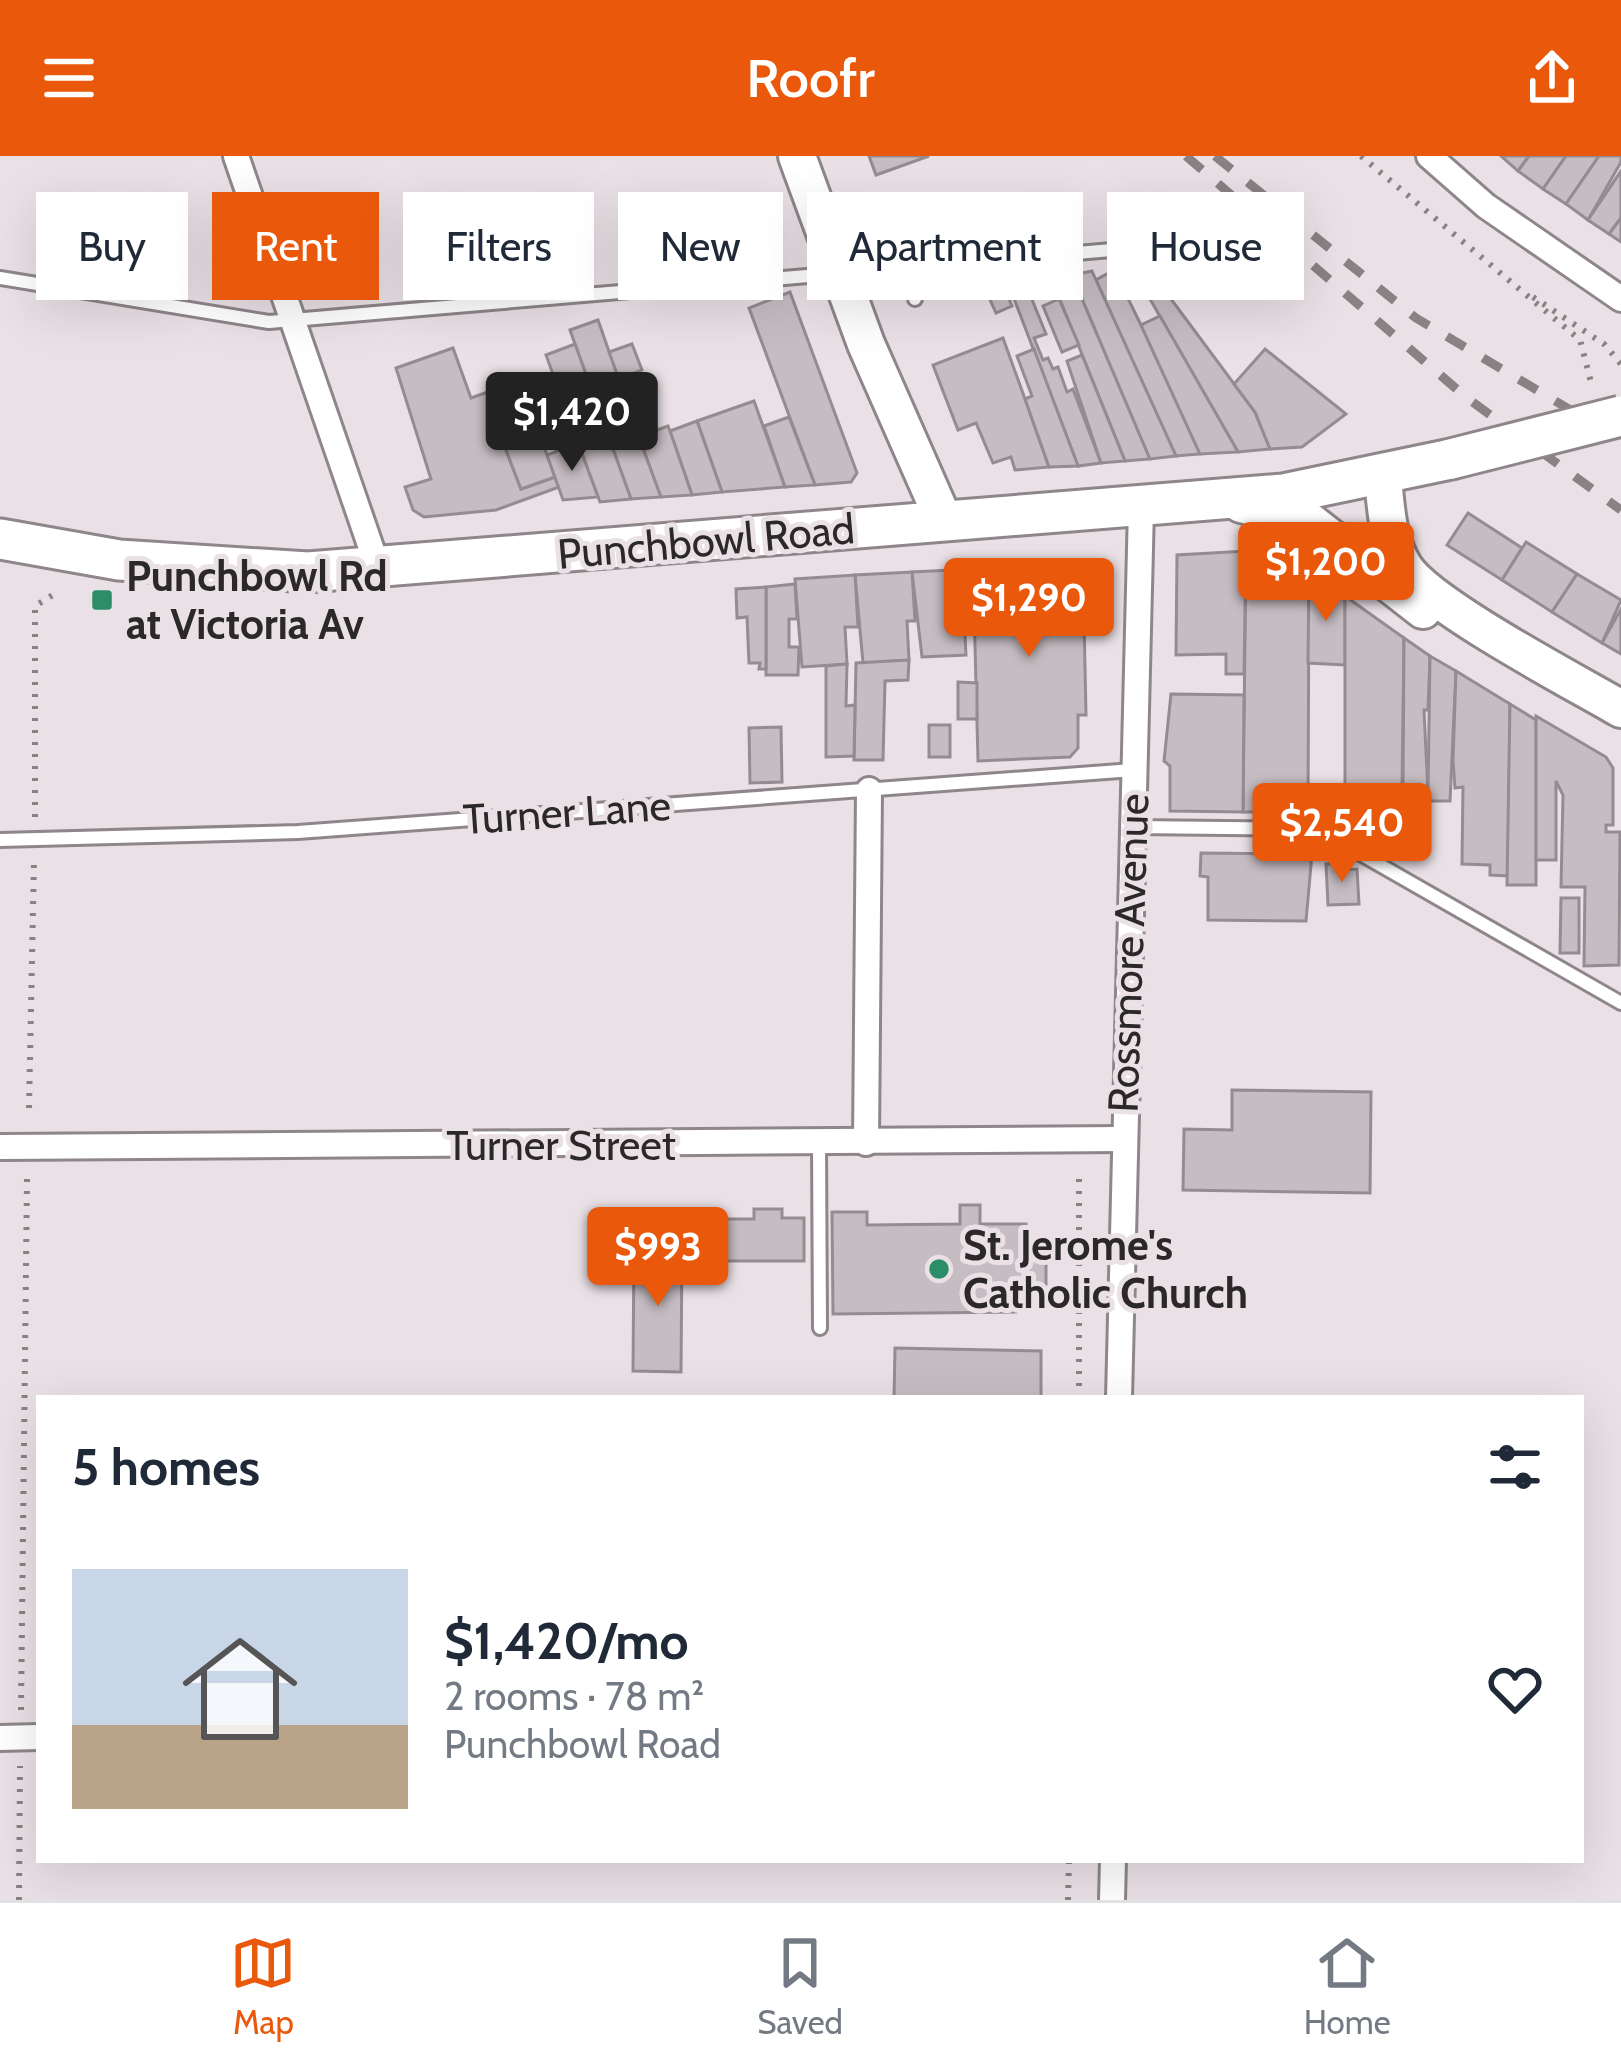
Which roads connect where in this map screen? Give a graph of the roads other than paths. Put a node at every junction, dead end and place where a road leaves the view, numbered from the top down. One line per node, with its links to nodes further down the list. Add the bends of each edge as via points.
1 (236, 156): 9 (street)
2 (797, 156): 4 (street)
3 (1429, 156): 7 (street, via 1486,206)
4 (810, 192)
5 (0, 278): 9 (lane)
6 (807, 278): 9 (lane)
7 (1621, 299)
8 (851, 300): 14 (street)
9 (295, 320): 16 (street)
10 (1621, 416): 11 (main road, Punchbowl Road, bridge)
11 (1383, 478): 12 (main road, Punchbowl Road); 17 (street, via 1403,566)
12 (1218, 500): 13 (main road, Punchbowl Road); 17 (street, via 1309,521 1420,609)
13 (1141, 508): 14 (main road, Punchbowl Road); 19 (street, Rossmore Avenue)
14 (944, 521): 16 (main road, Punchbowl Road)
15 (0, 538): 16 (main road, Punchbowl Road, via 229,571)
16 (378, 568)
17 (1489, 630): 18 (street)
18 (1621, 709)
19 (1133, 770): 20 (lane, Turner Lane); 21 (street, Rossmore Avenue)
20 (869, 790): 22 (lane, Turner Lane, via 298,832); 26 (street)
21 (1131, 827): 23 (lane, via 1317,829); 24 (street, Rossmore Avenue)
22 (0, 840)
23 (1621, 1003)
24 (1123, 1139): 26 (street, Turner Street); 29 (street, Rossmore Avenue)
25 (819, 1143): 26 (street, Turner Street); 27 (street, Turner Street); 28 (lane)
26 (866, 1143)
27 (0, 1148)
28 (820, 1328)
29 (1119, 1395)
30 (1113, 1863): 31 (street)
31 (1112, 1900)

